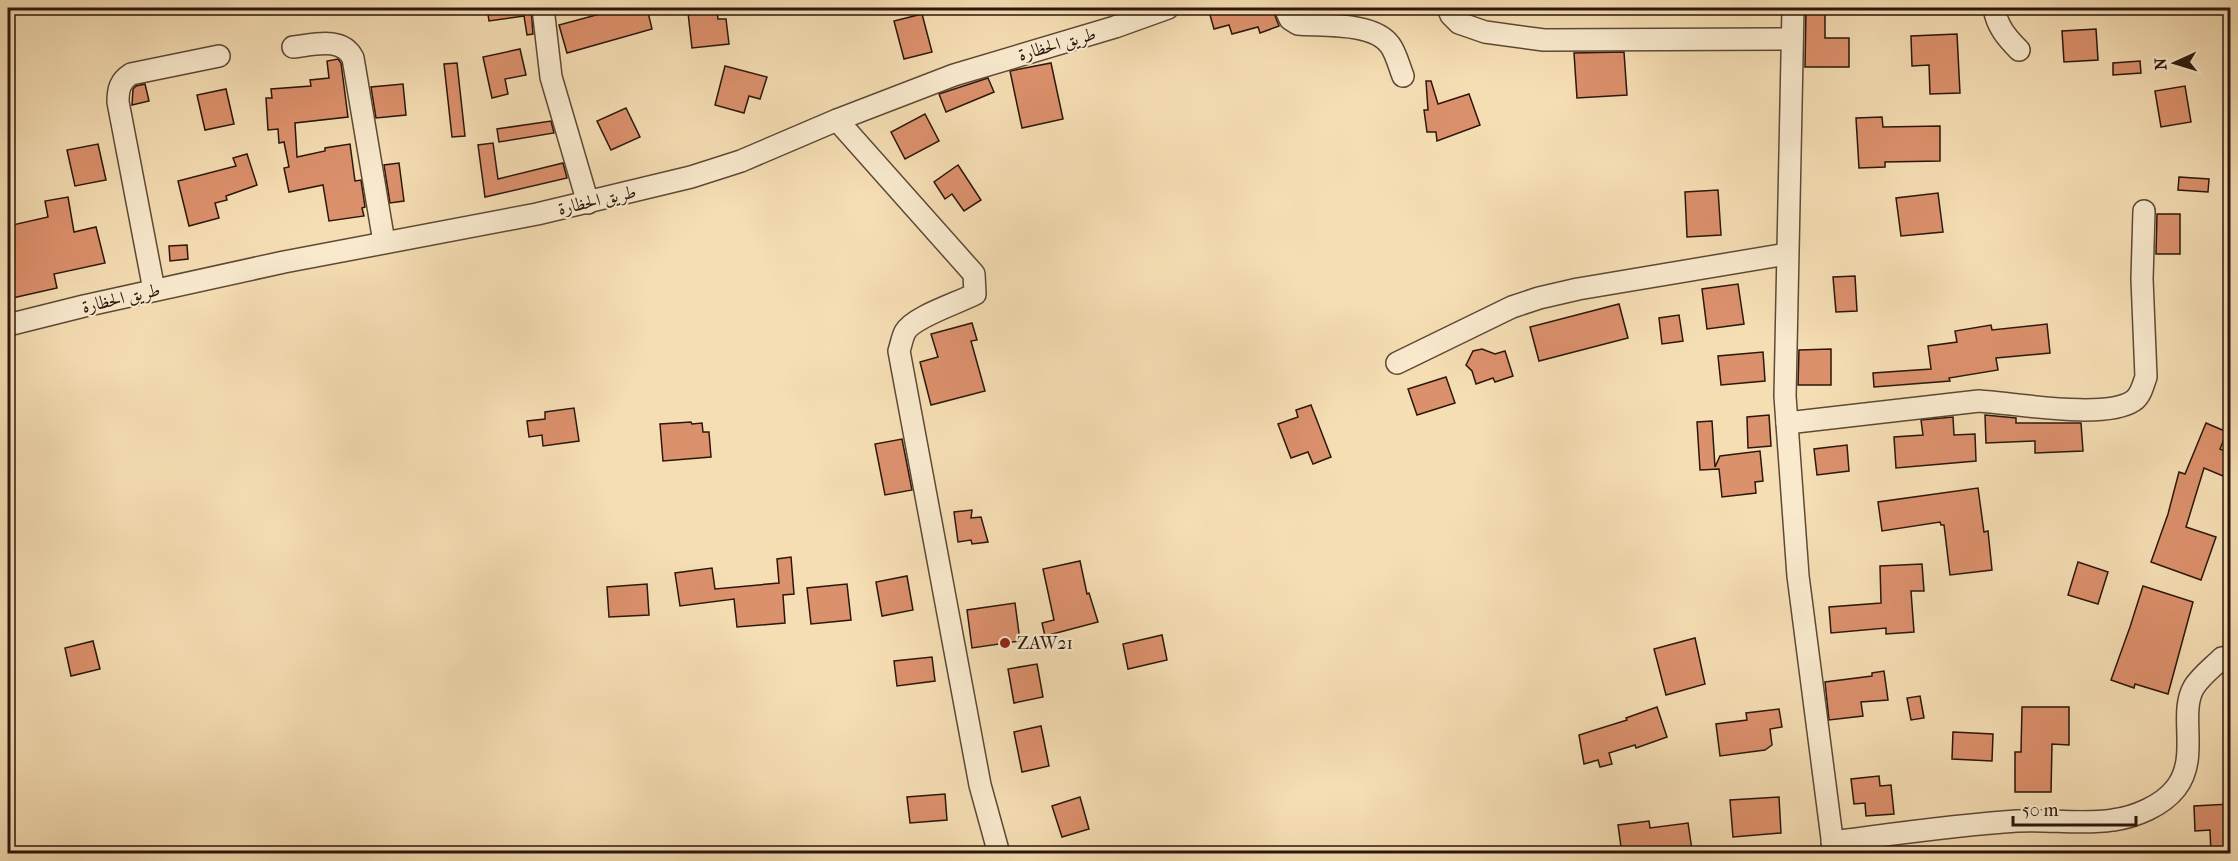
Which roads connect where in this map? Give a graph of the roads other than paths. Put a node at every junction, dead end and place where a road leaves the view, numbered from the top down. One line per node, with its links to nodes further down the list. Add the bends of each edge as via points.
1 (543, 8): 14 (street, via 551,77)
2 (1168, 8): 7 (street, طريق الحظارة)
3 (1285, 8): 12 (street, via 1298,24 1364,29 1380,36 1390,44)
4 (1449, 8): 8 (street, via 1459,23 1485,32 1544,40)
5 (1793, 8): 8 (street)
6 (1994, 8): 10 (street, via 1996,21)
7 (1113, 17): 13 (street, طريق الحظارة)
8 (1792, 39): 17 (street)
9 (293, 47): 16 (street, via 339,44 353,58)
10 (2019, 50)
11 (219, 56): 18 (street, via 131,75 120,86 118,102)
12 (1403, 76)
13 (837, 120): 14 (street, طريق الحظارة, via 741,161); 24 (street, via 974,274 975,294 924,316 905,331 899,351 980,785)
14 (588, 203): 16 (street, طريق الحظارة)
15 (2144, 211): 21 (street, via 2146,377 2135,400 2123,406 2087,409 1979,401)
16 (384, 242): 18 (street, طريق الحظارة)
17 (1787, 254): 20 (street, via 1539,298); 21 (street)
18 (154, 290): 19 (street, طريق الحظارة)
19 (8, 326)
20 (1397, 363)
21 (1787, 423): 23 (street, via 1798,576)
22 (2230, 657): 23 (street, via 2222,658 2193,688 2187,711 2188,759 2178,786 2166,801 2113,820 1953,825)
23 (1833, 848)
24 (999, 854)

